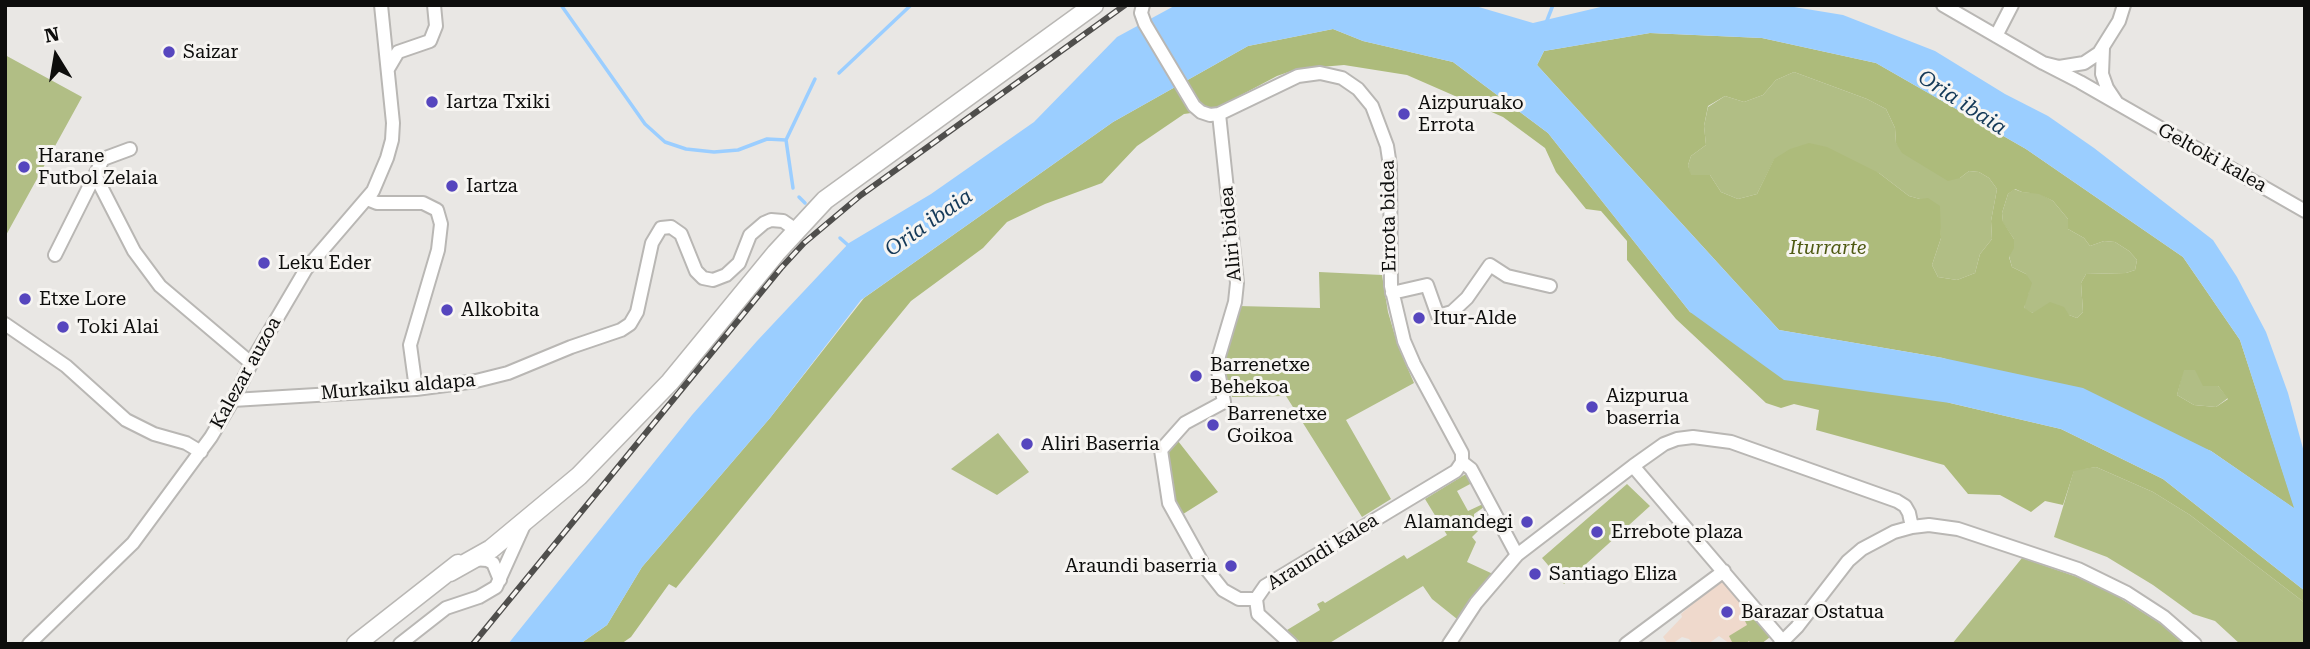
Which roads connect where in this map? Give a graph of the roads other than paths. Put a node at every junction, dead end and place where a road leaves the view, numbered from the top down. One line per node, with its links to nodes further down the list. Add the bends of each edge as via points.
1 (382, 5): 11 (street, Kalezar auzoa)
2 (433, 5): 11 (street, via 436,26 430,41 398,52)
3 (1094, 5): 18 (highway, via 846,184)
4 (1143, 5): 13 (street, via 1145,24 1195,106 1205,114)
5 (1942, 5): 8 (street, Geltoki kalea)
6 (2012, 5): 8 (street)
7 (2124, 5): 9 (street)
8 (1996, 36): 10 (street, Geltoki kalea)
9 (2104, 46): 10 (street, via 2076,66); 12 (street, via 2102,74)
10 (2043, 63): 12 (street, Geltoki kalea)
11 (388, 69): 16 (street, Kalezar auzoa, via 392,140)
12 (2119, 106): 17 (street, Geltoki kalea)
13 (1219, 114): 21 (street, Errota bidea, via 1298,75 1342,78 1358,89 1372,106 1387,146); 36 (street, Aliri bidea, via 1237,283 1219,356 1224,401 1185,423 1161,450 1169,503 1204,566 1223,590 1239,599)
14 (130, 149): 15 (street, via 103,159)
15 (95, 175): 19 (street); 23 (street, via 134,251 160,286)
16 (367, 199): 23 (street, Kalezar auzoa, via 306,269); 24 (street, via 423,203 437,210 441,224 438,250 410,345)
17 (2305, 211)
18 (796, 230): 24 (street, Murkaiku aldapa, via 783,221 764,223 750,235 739,263 713,280 696,271 681,234 671,227 661,228 652,243 637,312 626,327 508,373); 29 (highway, via 629,423)
19 (55, 255)
20 (1550, 286): 21 (street, Errota bidea, via 1507,276 1490,265 1452,313 1438,316 1427,285)
21 (1392, 293): 27 (street, Errota bidea, via 1409,353 1462,453)
22 (5, 324): 26 (street, via 66,366 126,420)
23 (251, 363): 25 (street, Kalezar auzoa)
24 (416, 389): 25 (street, Murkaiku aldapa)
25 (233, 400): 26 (street, Kalezar auzoa)
26 (201, 452): 38 (street, Kalezar auzoa, via 125,552)
27 (1462, 462): 31 (street, Errota bidea, via 1471,469); 36 (street, Araundi kalea, via 1456,471 1265,586)
28 (1633, 466): 30 (street, via 1677,439 1725,440 1897,501 1905,506); 31 (street); 34 (street)
29 (523, 517): 32 (highway); 33 (highway, via 496,538); 35 (street)
30 (1912, 527): 37 (street, via 1877,539 1848,561); 44 (street, via 1958,529 2078,569 2127,593)
31 (1517, 555): 42 (street)
32 (471, 556): 33 (highway); 39 (highway)
33 (492, 556): 35 (street, via 501,556)
34 (1724, 571): 37 (street); 43 (street)
35 (502, 577): 40 (street, via 490,592 446,608)
36 (1256, 599): 41 (street, via 1258,614)
37 (1783, 643)
38 (29, 644)
39 (356, 644)
40 (400, 644)
41 (1291, 644)
42 (1449, 644)
43 (1626, 644)
44 (2195, 644)

